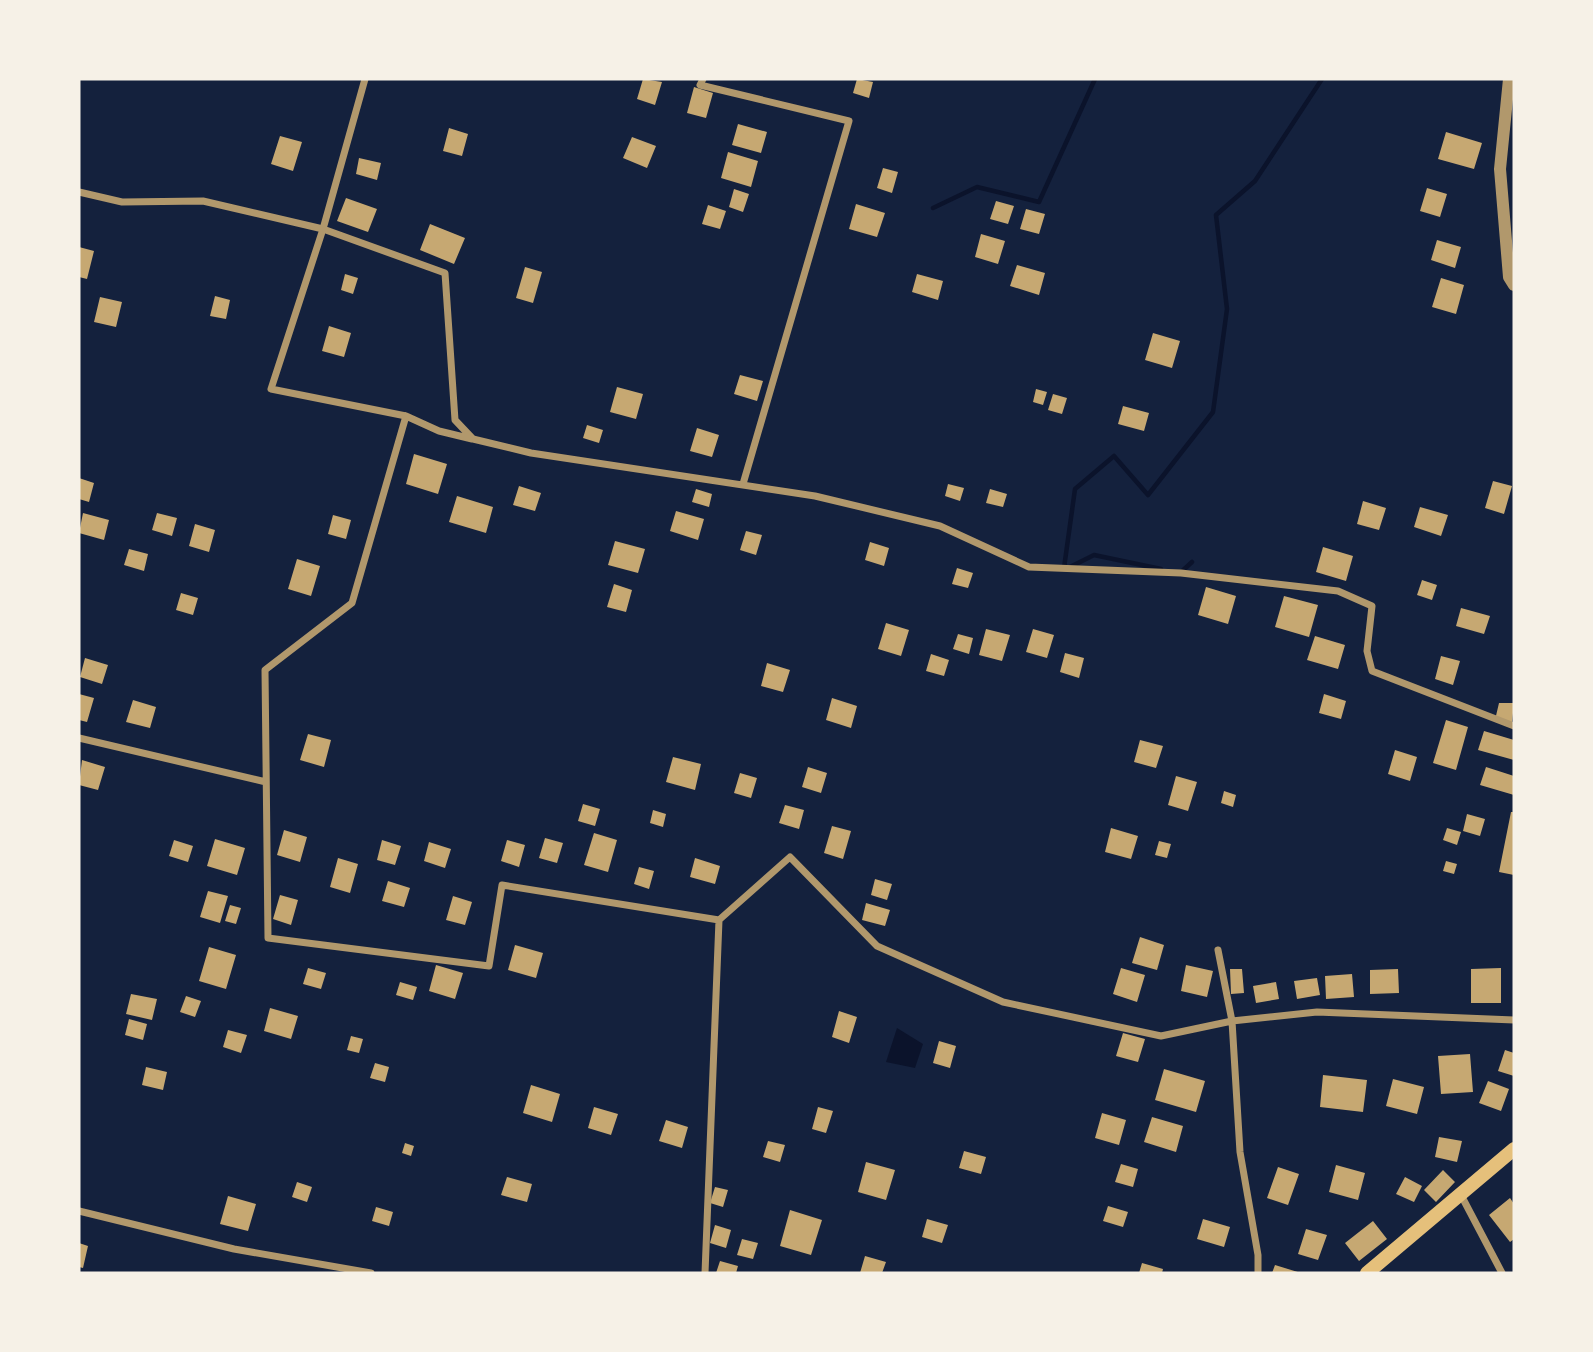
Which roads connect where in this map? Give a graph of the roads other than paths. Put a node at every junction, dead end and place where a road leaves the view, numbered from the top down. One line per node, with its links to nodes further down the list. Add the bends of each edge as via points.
1 (365, 79): 5 (street)
2 (703, 79): 9 (street, via 700,85 849,121)
3 (1509, 79): 6 (street, via 1500,169 1509,277)
4 (79, 192): 5 (street, via 122,202 202,201)
5 (323, 229): 7 (street, via 271,389); 8 (street, via 445,273 455,420)
6 (1514, 285)
7 (406, 416): 8 (street); 12 (street, via 352,603 265,670)
8 (473, 439): 9 (street, via 531,453)
9 (743, 484): 10 (street, via 940,526 1029,567 1181,573 1338,591 1371,606 1367,651 1372,671)
10 (1514, 726)
11 (79, 738): 12 (street)
12 (266, 782): 13 (street, via 268,938 488,966 502,885)
13 (719, 920): 16 (street, via 790,857 877,946 1003,1002 1161,1036); 21 (street)
14 (1218, 950): 16 (street)
15 (1514, 1020): 16 (street, via 1317,1012)
16 (1232, 1021): 22 (street, via 1240,1152)
17 (1514, 1149): 18 (main road)
18 (1461, 1195): 23 (main road); 24 (street)
19 (79, 1211): 20 (street, via 234,1249)
20 (371, 1273)
21 (705, 1273)
22 (1258, 1273)
23 (1367, 1273)
24 (1502, 1273)

